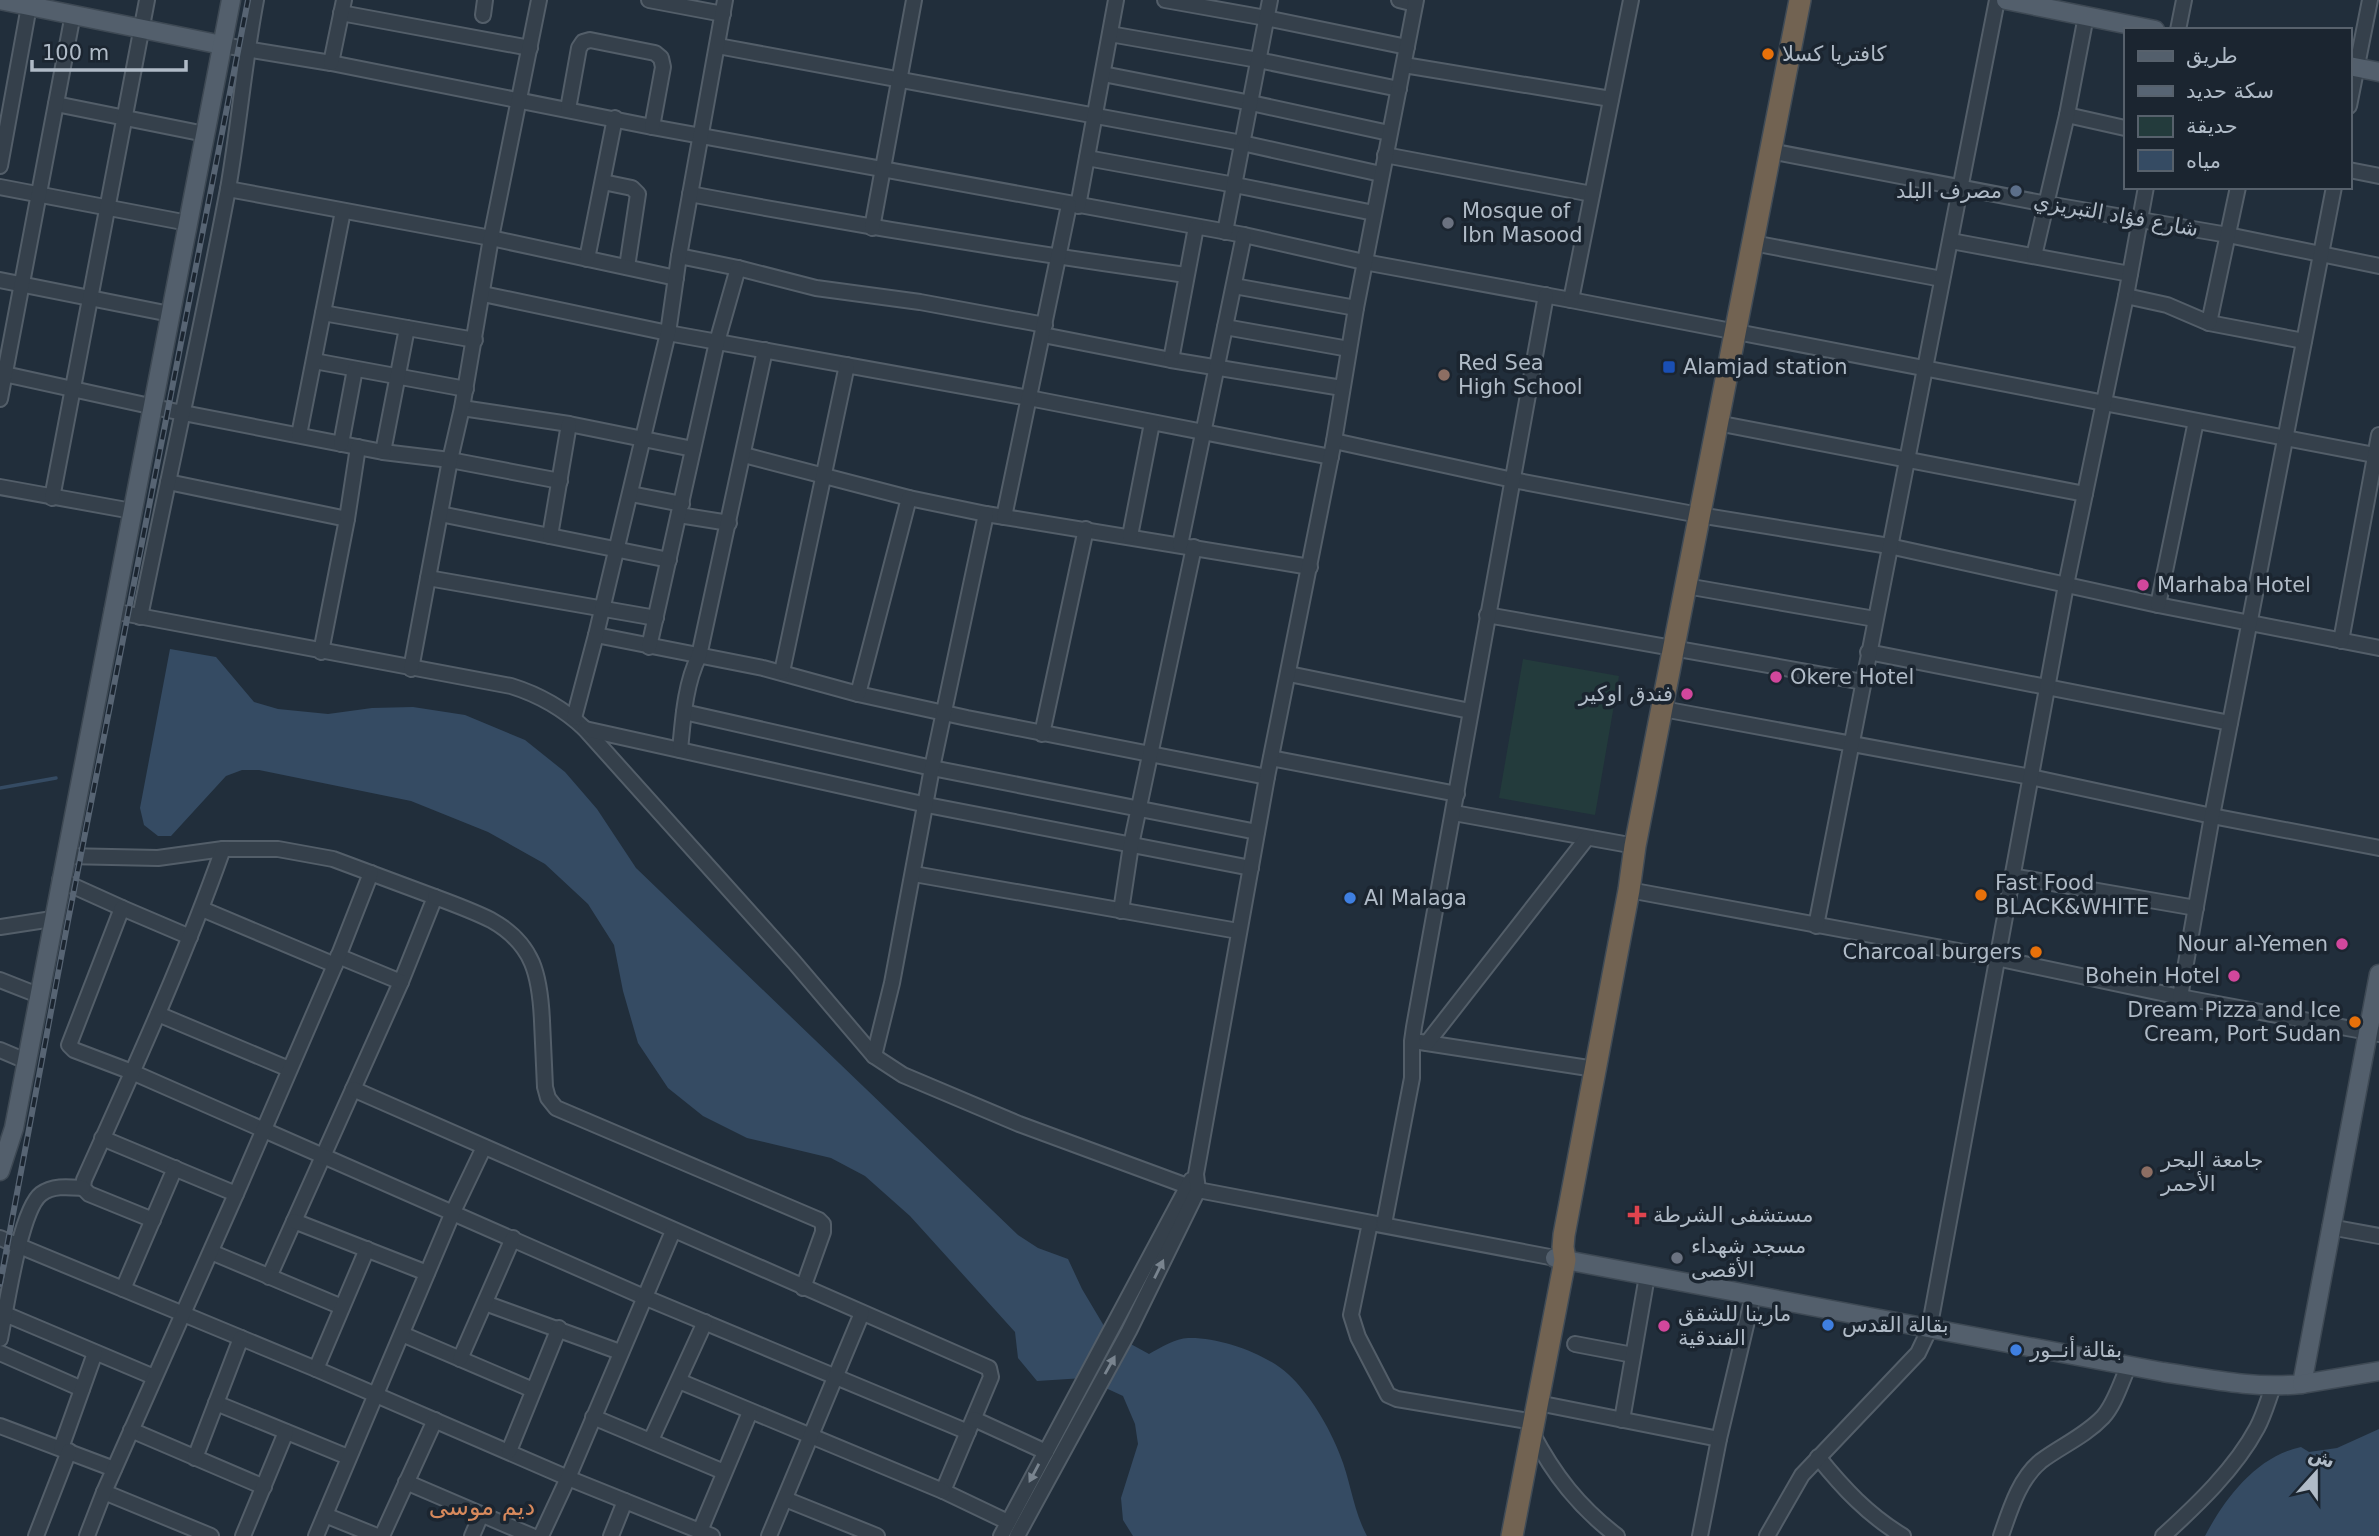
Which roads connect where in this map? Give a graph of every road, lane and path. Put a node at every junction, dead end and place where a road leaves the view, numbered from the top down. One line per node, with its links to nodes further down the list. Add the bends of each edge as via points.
1 (0, 0): 19 (main road)
2 (147, 0): 25 (street)
3 (231, 0): 29 (main road)
4 (256, 0): 32 (street)
5 (539, 0): 33 (street)
6 (649, 0): 21 (street)
7 (914, 0): 40 (street)
8 (1116, 0): 28 (street)
9 (1165, 0): 24 (street)
10 (1270, 0): 24 (street)
11 (1399, 0): 18 (street)
12 (1631, 0): 45 (street)
13 (1800, 0): 59 (highway)
14 (1997, 0): 69 (street)
15 (2006, 0): 23 (main road)
16 (2184, 0): 27 (street)
17 (2370, 0): 37 (street)
18 (1416, 2): 31 (street)
19 (29, 6): 22 (main road); 43 (street)
20 (342, 6): 33 (street); 35 (street)
21 (724, 7): 30 (street)
22 (73, 14): 25 (main road); 47 (street)
23 (2086, 16): 26 (main road); 50 (street)
24 (1266, 18): 31 (street); 34 (street)
25 (141, 27): 29 (main road); 52 (street)
26 (2145, 28)
27 (2178, 28)
28 (1110, 34): 34 (street); 39 (street)
29 (222, 45): 32 (street); 56 (main road)
30 (718, 46): 40 (street); 57 (street)
31 (1407, 47): 36 (street)
32 (247, 48): 35 (street); 71 (street)
33 (530, 48): 44 (street)
34 (1258, 60): 42 (street); 46 (street)
35 (331, 63): 44 (street)
36 (1404, 65): 42 (street); 45 (street)
37 (2353, 67): 38 (main road); 41 (street)
38 (2379, 72)
39 (1103, 74): 46 (street); 49 (street)
40 (900, 80): 49 (street); 63 (street)
41 (2351, 86)
42 (1399, 89): 55 (street)
43 (6, 96): 62 (street)
44 (520, 99): 48 (street); 90 (street)
45 (1611, 99): 76 (street)
46 (1251, 103): 55 (street); 58 (street)
47 (56, 104): 52 (street); 77 (street)
48 (568, 109): 51 (street); 53 (street, via 583,42 655,53 663,67)
49 (1096, 115): 58 (street); 61 (street)
50 (2067, 116): 54 (street); 78 (street)
51 (615, 118): 53 (street); 67 (street)
52 (124, 119): 56 (street); 80 (street)
53 (652, 127): 57 (street)
54 (2124, 128)
55 (1389, 133): 60 (street)
56 (205, 134): 84 (main road)
57 (701, 135): 63 (street); 75 (street)
58 (1242, 143): 65 (street); 68 (street)
59 (1770, 151): 69 (street, شارع فؤاد التبريزي); 92 (highway)
60 (1385, 155): 65 (street); 76 (street)
61 (1087, 158): 68 (street); 79 (street)
62 (0, 166)
63 (883, 169): 79 (street); 86 (street)
64 (2351, 170): 66 (street)
65 (1381, 174): 82 (street)
66 (2379, 176)
67 (603, 182): 97 (street); 100 (street, via 632,188 638,194)
68 (1235, 185): 82 (street); 87 (street)
69 (1961, 186): 78 (street, شارع فؤاد التبريزي); 91 (street)
70 (0, 187): 77 (street)
71 (228, 189): 81 (street); 144 (street)
72 (2147, 189): 83 (street)
73 (2238, 189): 88 (street)
74 (2333, 189): 93 (street)
75 (690, 194): 86 (street); 94 (street)
76 (1592, 194): 113 (street)
77 (38, 195): 80 (street); 107 (street)
78 (2047, 204): 83 (street, شارع فؤاد التبريزي); 95 (street)
79 (1074, 205): 85 (street); 96 (street)
80 (107, 209): 84 (street); 112 (street)
81 (343, 211): 90 (street); 115 (street)
82 (1374, 213): 98 (street)
83 (2140, 219): 88 (street, شارع فؤاد التبريزي); 102 (street)
84 (188, 223): 116 (main road)
85 (1196, 227): 87 (street); 103 (street)
86 (872, 228): 96 (street)
87 (1225, 232): 89 (street)
88 (2228, 235): 93 (street, شارع فؤاد التبريزي); 117 (street)
89 (1244, 236): 98 (street); 108 (street)
90 (491, 238): 97 (street); 109 (street)
91 (1951, 241): 95 (street); 105 (street)
92 (1754, 243): 105 (street); 121 (highway)
93 (2321, 255): 99 (street, شارع فؤاد التبريزي); 124 (street)
94 (680, 256): 101 (street); 104 (street)
95 (2034, 256): 102 (street)
96 (1059, 258): 103 (street); 120 (street)
97 (587, 259): 100 (street)
98 (1364, 262): 110 (street); 114 (street)
99 (2379, 266)
100 (627, 267): 104 (street)
101 (738, 268): 120 (street, via 816,288 920,302); 125 (street)
102 (2130, 274): 111 (street)
103 (1186, 275): 128 (street)
104 (676, 278): 122 (street)
105 (1942, 279): 132 (street)
106 (0, 280): 107 (street)
107 (21, 284): 112 (street); 134 (street)
108 (1234, 286): 114 (street); 118 (street)
109 (483, 294): 122 (street); 123 (street)
110 (1546, 295): 113 (street); 165 (street)
111 (2126, 296): 117 (street, via 2167,305); 141 (street)
112 (90, 299): 116 (street); 138 (street)
113 (1571, 300): 121 (street)
114 (1356, 308): 126 (street)
115 (323, 313): 119 (street); 129 (street)
116 (170, 314): 142 (main road)
117 (2208, 323): 124 (street)
118 (1225, 327): 126 (street); 131 (street)
119 (407, 328): 123 (street); 135 (street)
120 (1044, 330): 128 (street); 139 (street)
121 (1734, 332): 132 (street); 147 (highway)
122 (668, 333): 125 (street); 152 (street)
123 (475, 340): 137 (street)
124 (2304, 341): 153 (street)
125 (717, 342): 127 (street); 157 (street)
126 (1349, 349): 136 (street)
127 (765, 350): 130 (street); 159 (street)
128 (1171, 360): 131 (street)
129 (314, 361): 133 (street); 150 (street)
130 (847, 365): 139 (street); 164 (street)
131 (1216, 368): 136 (street); 149 (street)
132 (1925, 368): 141 (street); 162 (street)
133 (355, 369): 135 (street); 155 (street)
134 (2, 374): 138 (street); 140 (street)
135 (398, 376): 137 (street); 158 (street)
136 (1342, 388): 154 (street)
137 (466, 389): 143 (street)
138 (72, 390): 142 (street); 171 (street)
139 (1029, 398): 146 (street); 178 (street)
140 (0, 399)
141 (2104, 402): 145 (street); 170 (street)
142 (152, 405): 144 (street); 174 (main road)
143 (462, 408): 148 (street); 163 (street)
144 (182, 412): 150 (street); 167 (street)
145 (2196, 421): 153 (street); 192 (street)
146 (1152, 423): 149 (street); 183 (street)
147 (1717, 423): 162 (street); 177 (highway)
148 (569, 424): 152 (street); 166 (street)
149 (1203, 433): 161 (street); 184 (street)
150 (299, 435): 155 (street)
151 (2379, 435): 160 (street)
152 (645, 438): 157 (street); 169 (street)
153 (2285, 439): 160 (street); 199 (street)
154 (1334, 441): 161 (street); 165 (street)
155 (341, 444): 156 (street)
156 (358, 447): 158 (street); 179 (street)
157 (693, 449): 173 (street)
158 (383, 452): 163 (street)
159 (744, 455): 164 (street); 180 (street)
160 (2377, 456): 201 (street)
161 (1331, 457): 188 (street)
162 (1907, 459): 170 (street); 185 (street)
163 (450, 460): 166 (street); 175 (street)
164 (825, 476): 172 (street); 209 (street)
165 (1513, 480): 177 (street); 195 (street)
166 (559, 481): 182 (street)
167 (167, 482): 179 (street); 196 (street)
168 (0, 487): 171 (street)
169 (631, 494): 173 (street); 186 (street)
170 (2085, 494): 190 (street)
171 (52, 498): 174 (street)
172 (909, 498): 176 (street); 213 (street)
173 (681, 509): 180 (street); 187 (street)
174 (132, 511): 194 (main road)
175 (440, 514): 182 (street); 189 (street)
176 (986, 514): 178 (street); 217 (street)
177 (1699, 515): 185 (street); 191 (highway)
178 (1004, 517): 181 (street)
179 (347, 519): 205 (street)
180 (729, 523): 207 (street)
181 (1086, 529): 183 (street); 221 (street)
182 (550, 536): 186 (street)
183 (1130, 536): 184 (street)
184 (1187, 546): 188 (street); 224 (street)
185 (1889, 546): 190 (street); 198 (street)
186 (615, 548): 187 (street); 193 (street)
187 (669, 560): 197 (street)
188 (1310, 566): 210 (street)
189 (428, 578): 193 (street); 208 (street)
190 (2066, 585): 192 (street); 212 (street)
191 (1686, 586): 198 (street); 203 (highway)
192 (2158, 605): 199 (street)
193 (601, 610): 197 (street); 200 (street)
194 (112, 611): 196 (street); 240 (main road)
195 (1487, 615): 203 (street); 215 (street)
196 (140, 617): 205 (street)
197 (656, 618): 202 (street)
198 (1875, 619): 206 (street)
199 (2249, 623): 201 (street); 219 (street)
200 (596, 635): 202 (street); 218 (street)
201 (2341, 641): 204 (street)
202 (649, 647): 207 (street)
203 (1675, 648): 211 (street); 214 (highway)
204 (2379, 648)
205 (321, 652): 208 (street)
206 (1868, 652): 211 (street); 212 (street)
207 (699, 656): 209 (street); 216 (street)
208 (411, 669): 218 (street, via 511,686)
209 (782, 672): 213 (street)
210 (1289, 674): 215 (street); 225 (street)
211 (1863, 682): 222 (street)
212 (2049, 687): 219 (street); 228 (street)
213 (858, 694): 217 (street)
214 (1664, 709): 222 (street); 237 (highway)
215 (1470, 711): 229 (street)
216 (684, 712): 223 (street); 226 (street)
217 (944, 713): 221 (street); 226 (street)
218 (573, 718): 220 (street)
219 (2230, 723): 233 (street)
220 (585, 729): 223 (street); 269 (street)
221 (1042, 734): 224 (street)
222 (1852, 745): 228 (street); 253 (street)
223 (680, 750): 230 (street)
224 (1149, 755): 227 (street); 231 (street)
225 (1271, 758): 227 (street); 229 (street)
226 (932, 768): 230 (street); 231 (street)
227 (1267, 776): 234 (street)
228 (2031, 777): 233 (street); 244 (street)
229 (1457, 794): 232 (street)
230 (927, 805): 236 (street); 243 (street)
231 (1138, 810): 234 (street); 236 (street)
232 (1454, 813): 235 (street); 266 (street)
233 (2212, 816): 238 (street); 249 (street)
234 (1257, 832): 241 (street)
235 (1587, 838): 237 (street); 267 (street)
236 (1131, 845): 241 (street); 251 (street)
237 (1635, 846): 246 (highway)
238 (2379, 848)
239 (223, 849): 240 (street, via 158,858); 242 (street, via 302,853); 250 (street)
240 (65, 856): 245 (main road)
241 (1251, 868): 255 (street)
242 (371, 873): 247 (street); 258 (street)
243 (914, 874): 251 (street); 269 (street)
244 (2011, 876): 249 (street); 257 (street)
245 (60, 880): 248 (street); 252 (main road)
246 (1629, 890): 253 (street); 272 (highway)
247 (435, 897): 261 (street); 301 (street, via 492,921 525,948 541,992 545,1087 556,1108 823,1224)
248 (122, 908): 256 (street); 273 (street, via 69,1045)
249 (2196, 908): 263 (street)
250 (202, 909): 256 (street); 258 (street)
251 (1121, 911): 255 (street)
252 (52, 919): 254 (street); 262 (main road)
253 (1816, 926): 257 (street)
254 (0, 927)
255 (1238, 931): 282 (street)
256 (190, 937): 264 (street)
257 (1996, 958): 263 (street); 312 (street)
258 (336, 961): 261 (street); 271 (street)
259 (2379, 974): 265 (main road)
260 (0, 980): 262 (street)
261 (401, 982): 274 (street)
262 (38, 995): 270 (main road)
263 (2180, 998): 265 (street)
264 (158, 1014): 271 (street); 273 (street)
265 (2374, 1033): 289 (main road)
266 (1412, 1041): 267 (street); 288 (street, via 1412,1078)
267 (1427, 1043): 272 (street)
268 (0, 1050): 270 (street)
269 (874, 1056): 282 (street, via 903,1075 996,1115)
270 (26, 1061): 275 (main road)
271 (289, 1069): 276 (street)
272 (1595, 1069): 297 (highway)
273 (132, 1072): 276 (street); 277 (street)
274 (353, 1089): 278 (street); 279 (street)
275 (7, 1125): 281 (main road)
276 (263, 1131): 279 (street); 284 (street)
277 (102, 1138): 280 (street); 283 (street)
278 (484, 1147): 285 (street); 290 (street)
279 (322, 1156): 285 (street); 287 (street)
280 (175, 1168): 284 (street); 286 (street)
281 (0, 1171)
282 (1194, 1183): 288 (street); 333 (street, via 1115,1323); 333 (street, one-way to 282, via 1129,1331)
283 (83, 1188): 286 (street); 294 (street, via 60,1186 41,1194 30,1208)
284 (236, 1194): 296 (street)
285 (453, 1212): 293 (street); 298 (street)
286 (153, 1220): 302 (street)
287 (294, 1221): 295 (street); 300 (street)
288 (1377, 1224): 297 (street); 342 (street, via 1351,1315 1388,1395)
289 (2330, 1227): 291 (street); 328 (main road)
290 (673, 1231): 301 (street); 304 (street)
291 (2379, 1236)
292 (0, 1238): 294 (street)
293 (513, 1238): 304 (street); 305 (street)
294 (19, 1246): 302 (street); 308 (street)
295 (367, 1249): 298 (street); 306 (street)
296 (211, 1252): 300 (street); 309 (street)
297 (1561, 1255): 299 (main road); 335 (highway); 342 (highway)
298 (427, 1273): 313 (street)
299 (1647, 1276): 303 (main road); 320 (street)
300 (269, 1277): 306 (street)
301 (803, 1288): 307 (street)
302 (123, 1289): 309 (street)
303 (1753, 1296): 312 (main road); 346 (street)
304 (644, 1297): 310 (street); 317 (street)
305 (485, 1303): 311 (street); 321 (street)
306 (342, 1307): 323 (street)
307 (862, 1313): 326 (street); 341 (street, via 989,1368 991,1377)
308 (5, 1314): 315 (street); 319 (street)
309 (183, 1314): 314 (street); 325 (street)
310 (705, 1322): 326 (street); 327 (street)
311 (559, 1328): 317 (street); 331 (street)
312 (1929, 1329): 322 (main road); 352 (street, via 1919,1353)
313 (402, 1334): 321 (street); 332 (street)
314 (241, 1338): 323 (street); 334 (street)
315 (0, 1339)
316 (1574, 1344): 320 (street)
317 (620, 1352): 337 (street)
318 (0, 1353): 330 (street)
319 (95, 1353): 325 (street); 330 (street)
320 (1633, 1355): 339 (street)
321 (460, 1359): 331 (street)
322 (2129, 1365): 329 (main road); 386 (street, via 2102,1418 2029,1474)
323 (316, 1369): 332 (street)
324 (2379, 1371): 328 (main road)
325 (154, 1377): 343 (street)
326 (836, 1377): 341 (street); 345 (street)
327 (679, 1381): 336 (street); 347 (street)
328 (2302, 1384): 329 (main road)
329 (2273, 1387): 387 (street, via 2258,1427 2239,1456)
330 (82, 1389): 348 (street)
331 (533, 1390): 349 (street)
332 (376, 1395): 338 (street); 351 (street)
333 (1085, 1396): 350 (street); 382 (street)
334 (216, 1403): 344 (street); 353 (street)
335 (1538, 1403): 339 (street); 342 (highway)
336 (750, 1412): 345 (street); 355 (street)
337 (593, 1417): 347 (street); 356 (street)
338 (435, 1420): 349 (street); 357 (street)
339 (1622, 1420): 346 (street)
340 (0, 1426): 348 (street)
341 (971, 1426): 350 (street); 359 (street)
342 (1527, 1427): 366 (highway); 383 (street, via 1572,1495)
343 (131, 1430): 353 (street); 354 (street)
344 (286, 1432): 351 (street); 358 (street)
345 (811, 1437): 359 (street); 361 (street)
346 (1719, 1439): 368 (street)
347 (651, 1440): 355 (street)
348 (65, 1449): 354 (street); 369 (street)
349 (509, 1451): 356 (street)
350 (1046, 1452): 365 (street, one-way to 365)
351 (348, 1457): 363 (street)
352 (1818, 1457): 384 (street, via 1802,1475); 385 (street, via 1861,1506)
353 (195, 1458): 358 (street)
354 (114, 1469): 360 (street)
355 (724, 1472): 367 (street)
356 (568, 1478): 362 (street); 377 (street)
357 (406, 1482): 364 (street); 374 (street)
358 (264, 1486): 372 (street)
359 (943, 1491): 365 (street)
360 (104, 1492): 370 (street); 371 (street)
361 (785, 1499): 379 (street); 380 (street)
362 (625, 1501): 367 (street); 378 (street)
363 (325, 1515): 373 (street); 374 (street)
364 (481, 1515): 375 (street); 376 (street)
365 (1008, 1522): 381 (street)
366 (1508, 1528)
367 (706, 1533)
368 (1705, 1535)
369 (36, 1536)
370 (88, 1536)
371 (211, 1536)
372 (243, 1536)
373 (316, 1536)
374 (380, 1536)
375 (472, 1536)
376 (532, 1536)
377 (541, 1536)
378 (611, 1536)
379 (769, 1536)
380 (877, 1536)
381 (1001, 1536)
382 (1017, 1536)
383 (1617, 1536)
384 (1768, 1536)
385 (1903, 1536)
386 (2001, 1536)
387 (2163, 1536)

